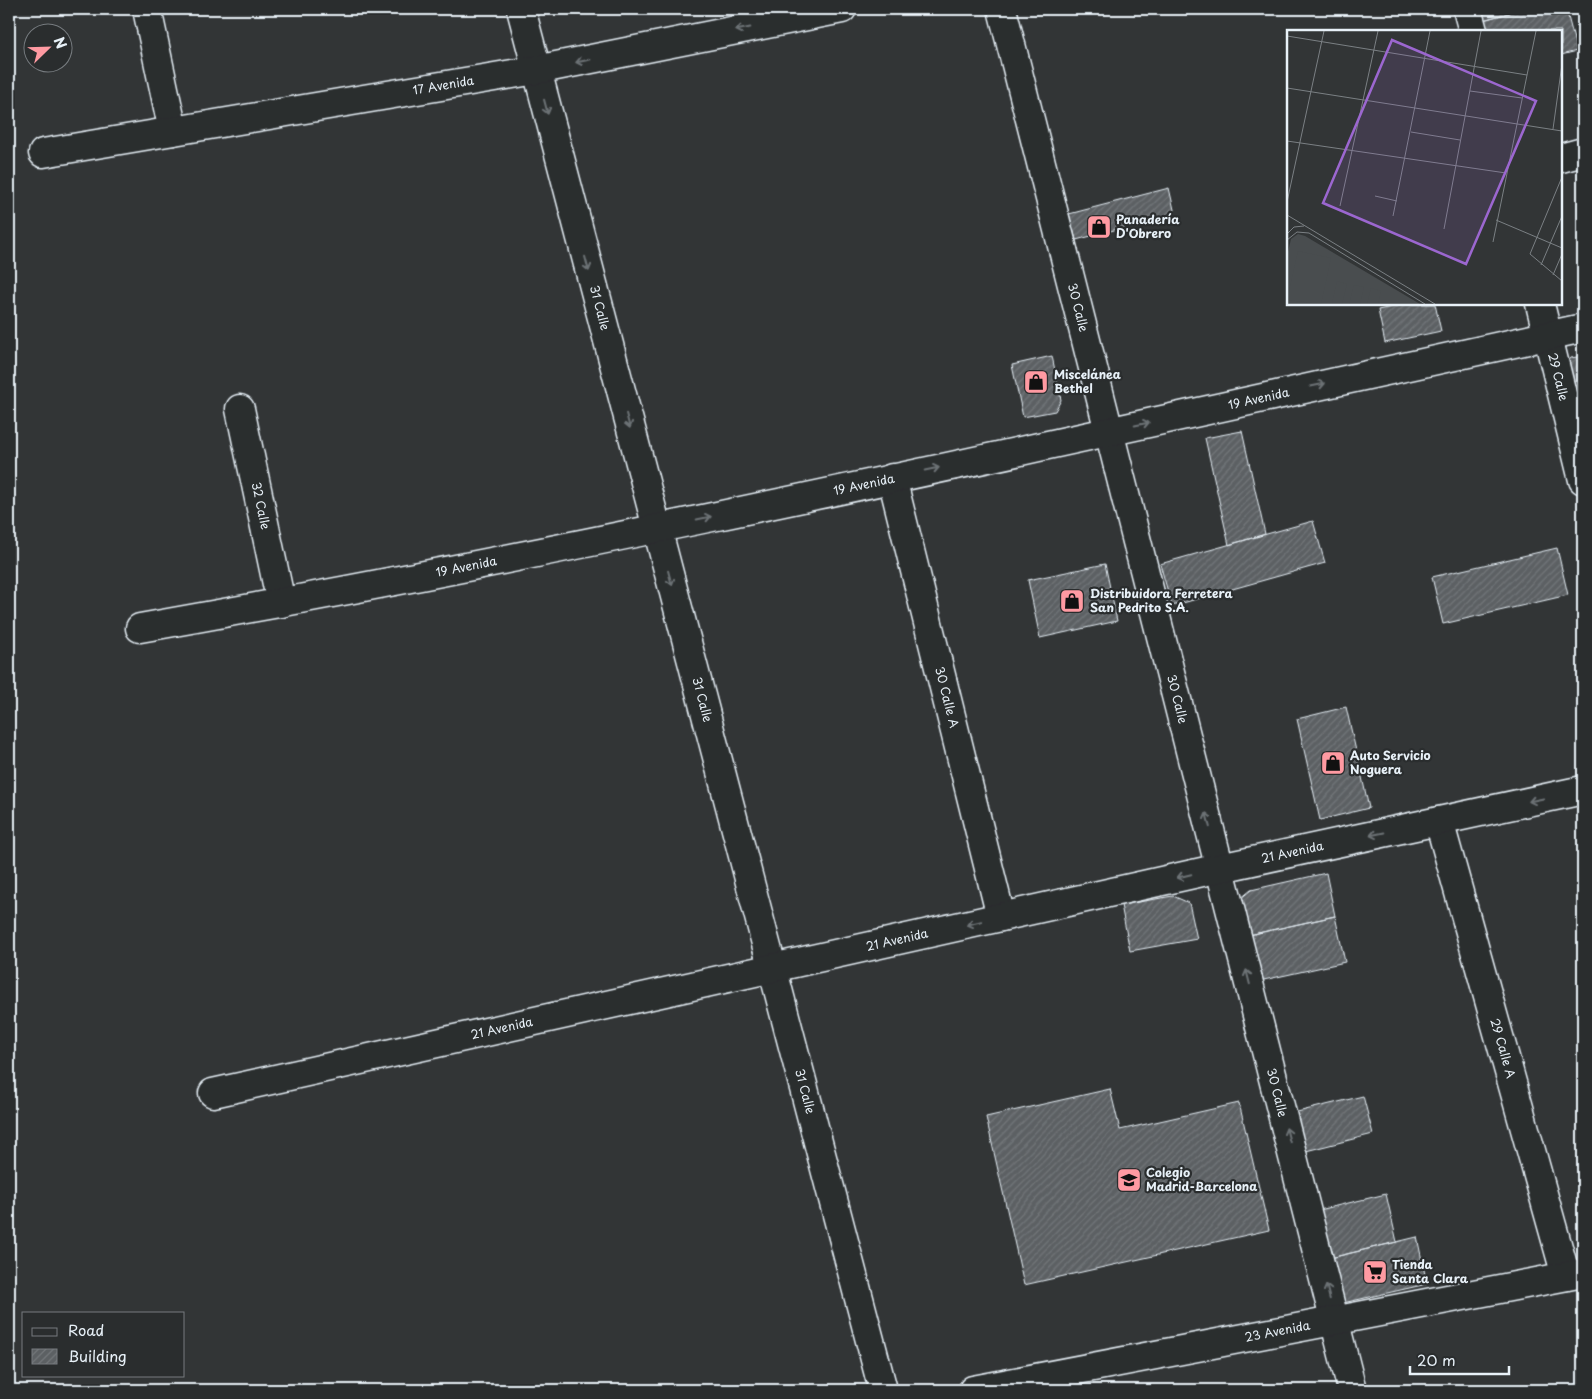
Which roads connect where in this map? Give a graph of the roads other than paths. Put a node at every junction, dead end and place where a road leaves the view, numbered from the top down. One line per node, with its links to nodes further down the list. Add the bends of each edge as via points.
1 (147, 9): 8 (street)
2 (520, 9): 7 (street, 31 Calle)
3 (842, 9): 7 (street, 17 Avenida, one-way to 7)
4 (1002, 9): 16 (street, 30 Calle)
5 (1467, 9): 6 (street)
6 (1473, 30)
7 (536, 70): 8 (street, 17 Avenida); 19 (street, 31 Calle, one-way to 19)
8 (173, 131): 10 (street, 17 Avenida)
9 (1583, 152): 11 (street)
10 (43, 153)
11 (1562, 158)
12 (1540, 305): 14 (street, 29 Calle)
13 (1583, 328): 14 (street, 19 Avenida)
14 (1548, 336): 16 (street, 19 Avenida, one-way to 14); 18 (street, 29 Calle)
15 (240, 409): 20 (street, 32 Calle)
16 (1109, 431): 17 (street, 19 Avenida, one-way to 16); 24 (street, 30 Calle, one-way to 16)
17 (892, 478): 19 (street, 19 Avenida, one-way to 17); 25 (street, 30 Calle A)
18 (1583, 480)
19 (656, 528): 20 (street, 19 Avenida); 26 (street, 31 Calle, one-way to 26)
20 (281, 603): 21 (street, 19 Avenida)
21 (140, 628)
22 (1583, 790): 23 (street, 21 Avenida, one-way to 23)
23 (1439, 821): 24 (street, 21 Avenida, one-way to 24); 28 (street, 29 Calle A)
24 (1220, 868): 25 (street, 21 Avenida, one-way to 25); 29 (street, 30 Calle, one-way to 24)
25 (1001, 917): 26 (street, 21 Avenida, one-way to 26)
26 (773, 968): 27 (street, 21 Avenida); 31 (street, 31 Calle)
27 (213, 1093)
28 (1574, 1274): 29 (street, 23 Avenida)
29 (1335, 1320): 30 (street, 23 Avenida); 33 (street, 30 Calle)
30 (1080, 1380): 32 (street, 23 Avenida)
31 (882, 1390)
32 (972, 1390)
33 (1352, 1390)

